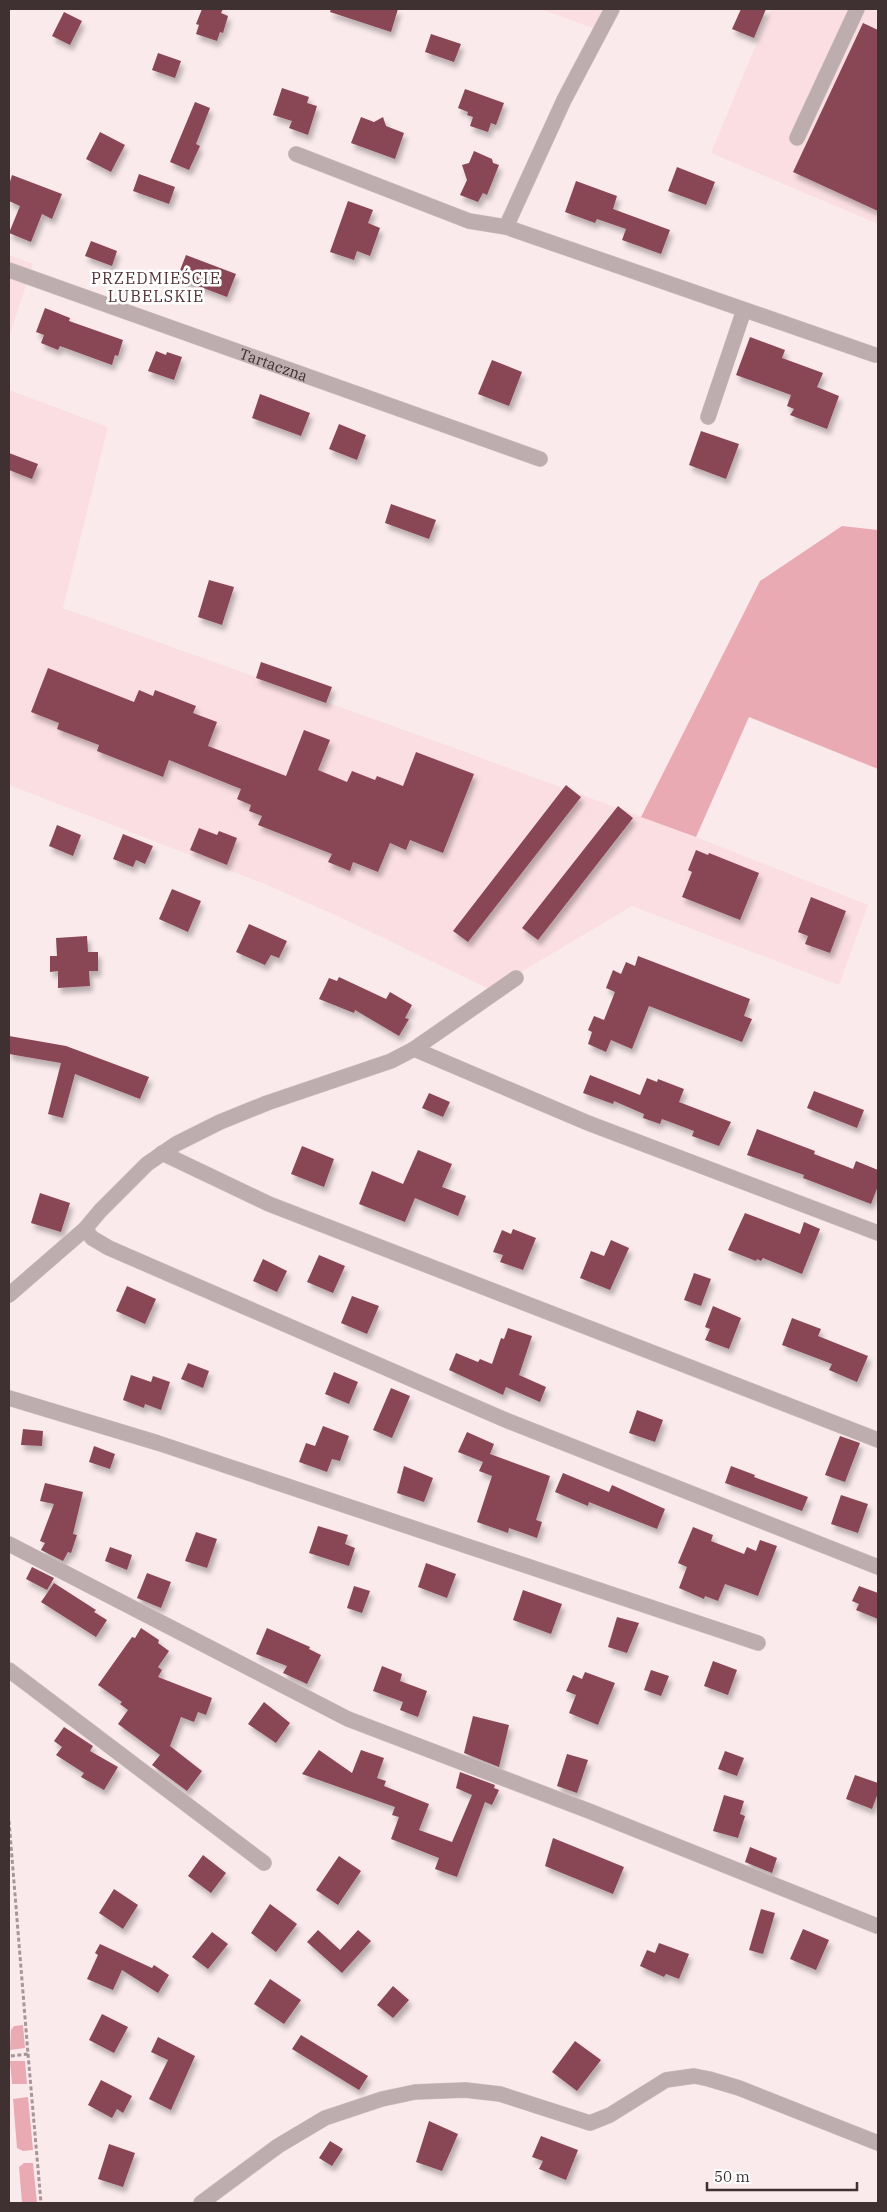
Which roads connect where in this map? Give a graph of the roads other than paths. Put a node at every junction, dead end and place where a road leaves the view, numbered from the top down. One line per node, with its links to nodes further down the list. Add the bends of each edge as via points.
1 (612, 9): 5 (street, via 564,100)
2 (857, 9): 3 (street)
3 (798, 138)
4 (296, 154): 5 (street, via 469,221)
5 (506, 228): 7 (street)
6 (9, 270): 10 (street, Tartaczna)
7 (744, 310): 8 (street); 9 (street)
8 (875, 355)
9 (708, 417)
10 (540, 459)
11 (516, 978): 12 (street)
12 (414, 1049): 13 (street, via 391,1062 220,1122); 15 (street, via 588,1123)
13 (162, 1154): 14 (street, via 147,1164); 18 (street, via 269,1204)
14 (85, 1229): 16 (street); 20 (street, via 92,1238 109,1248 508,1422)
15 (878, 1233)
16 (9, 1295)
17 (9, 1398): 21 (street, via 158,1443)
18 (878, 1440)
19 (9, 1544): 24 (street, via 348,1719 590,1811)
20 (878, 1567)
21 (758, 1644)
22 (9, 1670): 23 (street)
23 (264, 1863)
24 (877, 1926)
25 (878, 2143): 26 (street, via 739,2088 694,2076 666,2080 610,2115 590,2122 500,2094 466,2090 415,2092 325,2118 278,2146)
26 (201, 2203)

